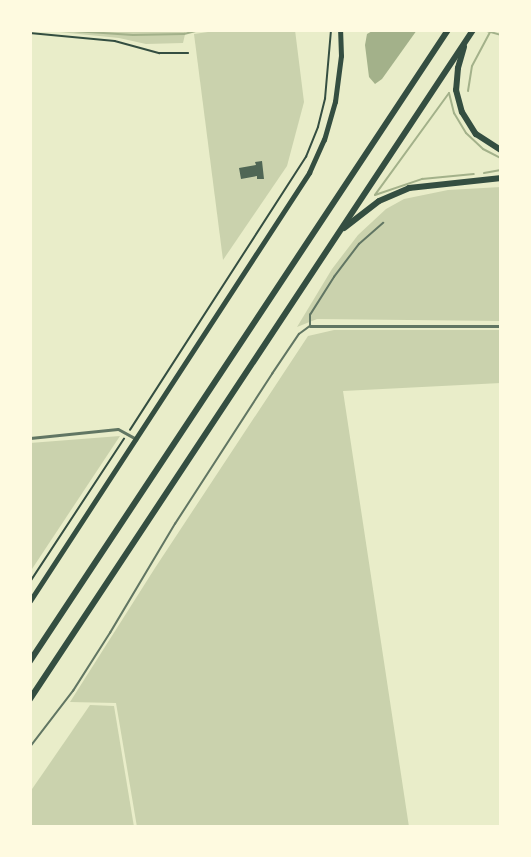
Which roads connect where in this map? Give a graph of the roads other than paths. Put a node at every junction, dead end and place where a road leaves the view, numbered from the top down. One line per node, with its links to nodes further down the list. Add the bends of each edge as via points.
1 (340, 30): 12 (main road, via 335,102 317,157)
2 (448, 30): 14 (highway)
3 (473, 30): 4 (highway)
4 (466, 41): 5 (highway, via 458,68 458,100 476,134); 8 (highway)
5 (501, 150)
6 (501, 178): 8 (highway, via 409,188 379,201)
7 (383, 223): 9 (lane, via 359,244 334,277 309,315)
8 (339, 232): 15 (highway)
9 (310, 326): 10 (street); 16 (lane, via 299,334 272,374 73,691)
10 (501, 326)
11 (30, 438): 12 (street, via 118,429)
12 (136, 439): 13 (main road)
13 (30, 601)
14 (30, 661)
15 (30, 699)
16 (30, 747)

